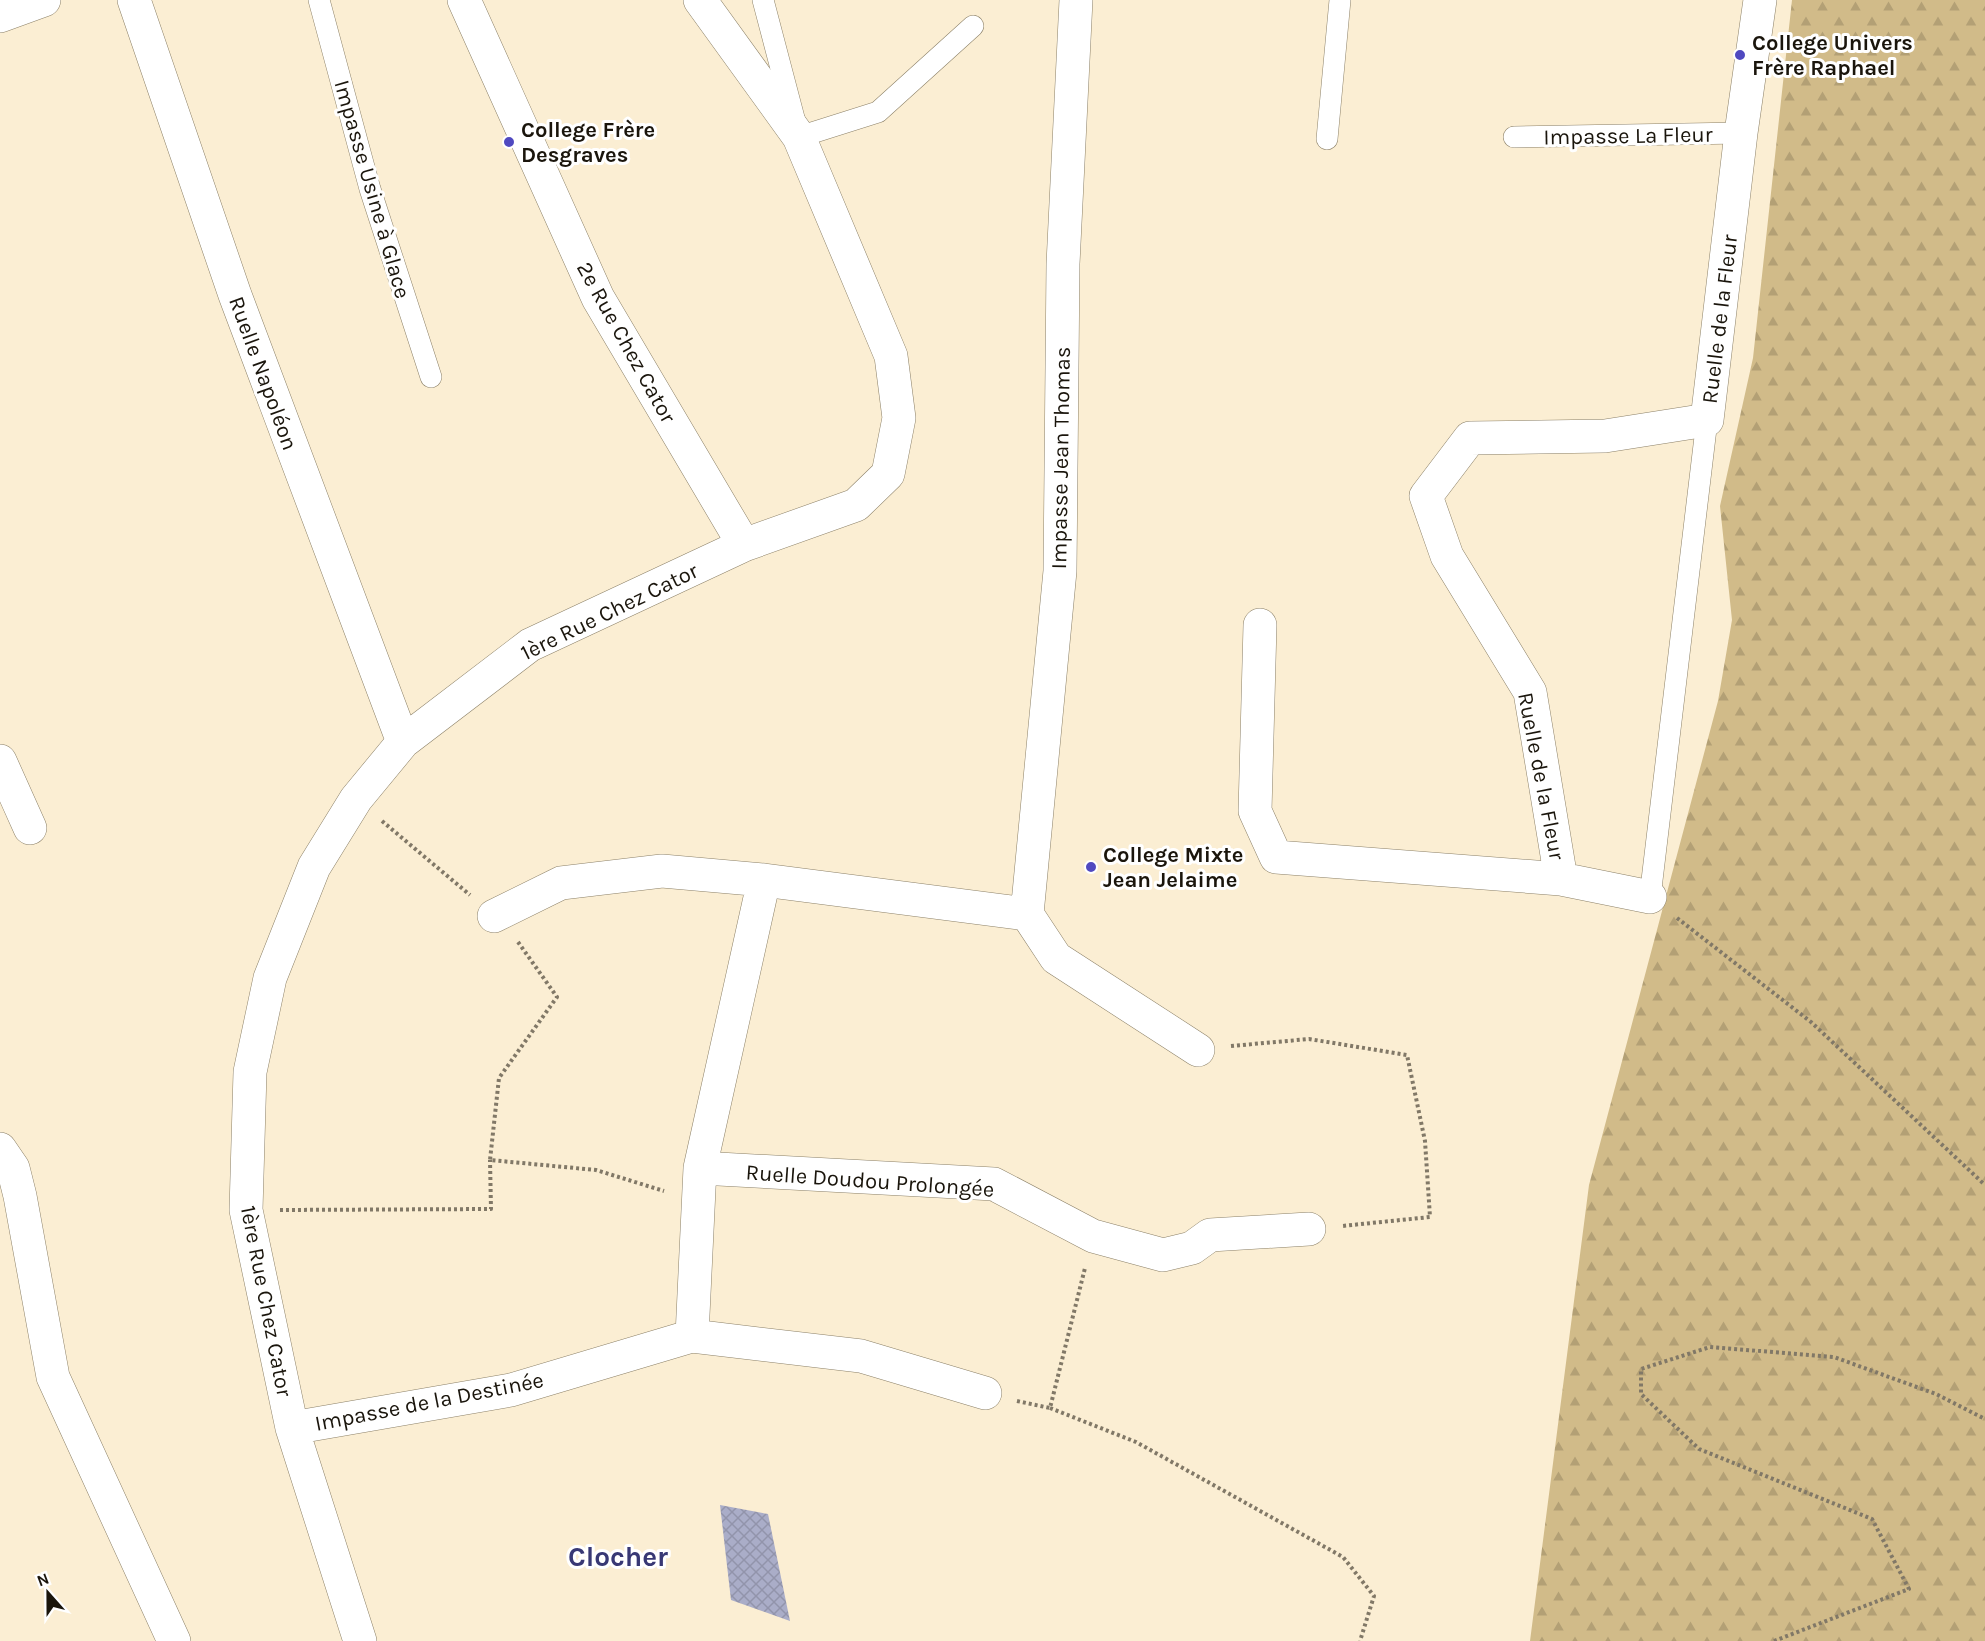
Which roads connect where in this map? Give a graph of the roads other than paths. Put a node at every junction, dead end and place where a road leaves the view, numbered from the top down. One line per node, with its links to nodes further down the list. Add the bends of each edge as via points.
1 (44, 0): 10 (street)
2 (134, 0): 20 (street, Ruelle Napoléon, via 239,306)
3 (319, 0): 16 (lane, Impasse Usine à Glace, via 370,189)
4 (464, 0): 18 (street, 2e Rue Chez Cator, via 598,298)
5 (700, 0): 13 (street, 1ère Rue Chez Cator)
6 (763, 0): 13 (lane)
7 (1076, 0): 26 (street, Impasse Jean Thomas, via 1063,264 1060,571)
8 (1340, 0): 15 (lane)
9 (1760, 0): 12 (street, Ruelle de la Fleur)
10 (0, 16)
11 (973, 26): 13 (lane, via 878,112)
12 (1741, 133): 14 (lane, Impasse La Fleur); 17 (street, Ruelle de la Fleur)
13 (799, 137): 18 (street, 1ère Rue Chez Cator, via 891,356 899,418 888,474 855,505)
14 (1514, 137)
15 (1327, 139)
16 (430, 377)
17 (1707, 420): 23 (street, Ruelle de la Fleur, via 1605,436 1470,438 1426,496 1447,556 1530,692); 25 (lane)
18 (744, 545): 20 (street, 1ère Rue Chez Cator, via 530,645)
19 (1260, 626): 23 (street, via 1255,811 1276,857)
20 (403, 742): 34 (street, 1ère Rue Chez Cator, via 356,799 314,867 270,978 250,1072 246,1210)
21 (0, 761): 22 (street)
22 (30, 828)
23 (1561, 879): 25 (street)
24 (764, 880): 26 (street); 27 (street, via 662,871 561,883); 30 (street)
25 (1650, 897)
26 (1027, 914): 28 (street, via 1056,958)
27 (494, 916)
28 (1198, 1050)
29 (0, 1149): 35 (street, via 13,1168 20,1196 53,1377)
30 (700, 1168): 31 (street, Ruelle Doudou Prolongée, via 994,1184 1093,1236 1163,1255 1192,1248 1210,1235); 32 (street)
31 (1309, 1229)
32 (692, 1336): 33 (street, Impasse de la Destinée, via 861,1356); 34 (street, Impasse de la Destinée, via 511,1390)
33 (985, 1393)
34 (292, 1428): 36 (street, 1ère Rue Chez Cator)
35 (174, 1641)
36 (360, 1641)

